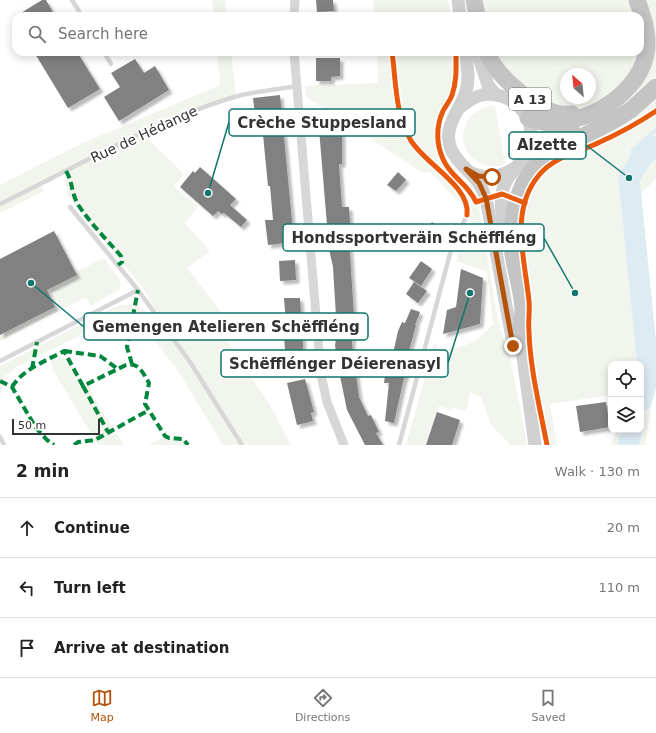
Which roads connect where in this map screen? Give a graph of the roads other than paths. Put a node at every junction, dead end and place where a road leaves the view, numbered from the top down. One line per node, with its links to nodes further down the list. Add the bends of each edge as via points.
1 (72, 0): 7 (lane)
2 (295, 0): 8 (street)
3 (458, 0): 9 (main road)
4 (469, 0): 10 (main road)
5 (474, 0): 11 (highway)
6 (637, 0): 12 (highway, A 13)
7 (80, 12)
8 (294, 12)
9 (460, 12)
10 (470, 12)
11 (476, 12)
12 (641, 12)
13 (644, 23): 25 (highway, A 13, via 646,54 636,76 623,94 608,105)
14 (106, 56): 19 (lane)
15 (294, 56): 20 (street)
16 (466, 56): 23 (main road, via 466,90)
17 (478, 56): 22 (main road, via 488,85)
18 (489, 56): 25 (highway, A 13, via 501,75 531,100 558,114)
19 (111, 64)
20 (296, 86): 29 (lane, Rue de Hédange, via 236,96 192,111 146,131); 38 (street, via 321,375 327,402)
21 (656, 87): 25 (highway, A 13, via 629,110)
22 (496, 94): 23 (main road, via 482,95 469,100); 24 (main road, via 520,107)
23 (459, 108): 28 (main road, via 451,120 448,134 456,160)
24 (528, 118): 25 (highway, A 13, via 540,123); 26 (main road, via 532,131)
25 (593, 122): 26 (highway, A 13); 33 (highway, A 13, via 551,151 531,170 520,190 513,215 511,236 523,309)
26 (531, 144): 27 (main road, via 526,157)
27 (517, 168): 28 (main road, via 505,175 492,177 478,176); 33 (main road, via 505,185 502,211)
28 (466, 169): 40 (main road, via 479,183 486,198 513,346)
29 (0, 204)
30 (70, 207): 32 (lane)
31 (467, 214): 39 (lane, via 451,250)
32 (138, 290): 34 (lane); 37 (lane, via 190,362)
33 (520, 336): 40 (main road)
34 (0, 361)
35 (0, 437): 36 (lane)
36 (4, 445)
37 (242, 445)
38 (344, 445)
39 (399, 445)
40 (535, 445)

